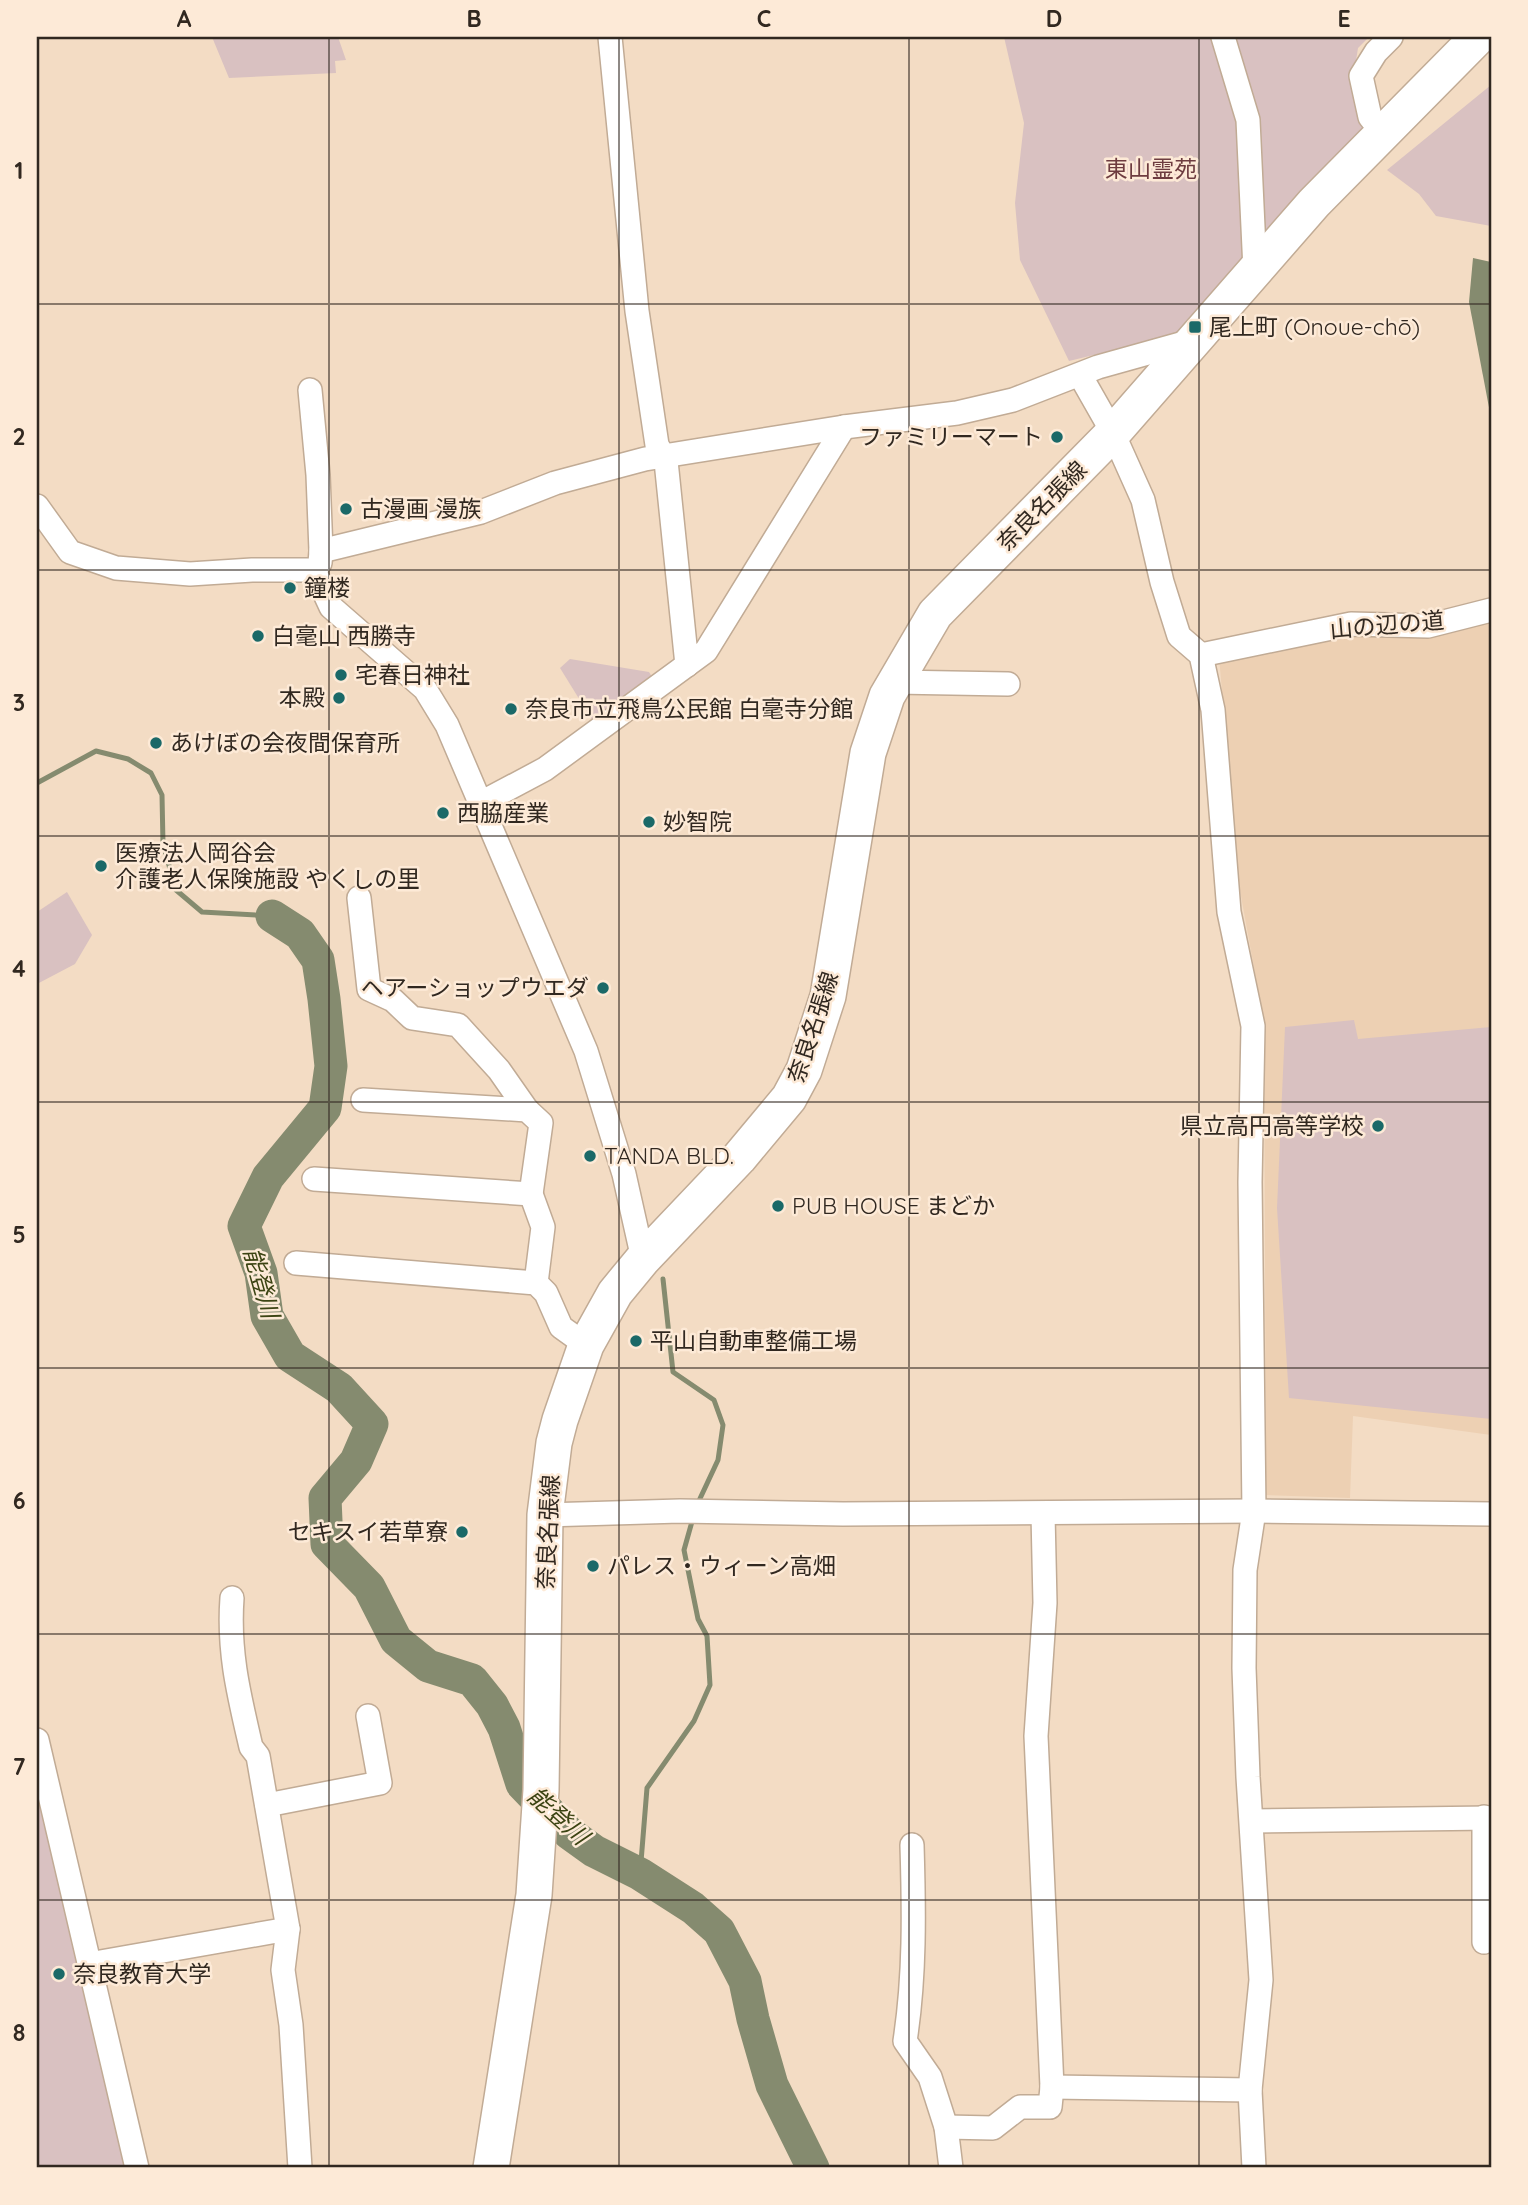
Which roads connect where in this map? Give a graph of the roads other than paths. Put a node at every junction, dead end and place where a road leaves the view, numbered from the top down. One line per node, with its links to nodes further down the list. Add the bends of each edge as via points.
1 (610, 37): 12 (street, via 637,312 657,445)
2 (1223, 37): 6 (street, via 1248,120)
3 (1391, 37): 5 (street, via 1362,76 1370,117)
4 (1478, 37): 5 (main road, 奈良名張線)
5 (1382, 132): 6 (main road, 奈良名張線)
6 (1255, 270): 7 (main road, 奈良名張線)
7 (1194, 341): 8 (street); 11 (main road, 奈良名張線)
8 (1080, 375): 10 (street, via 1013,400 968,410); 11 (street)
9 (310, 390): 14 (street, via 318,475)
10 (844, 427): 12 (street); 17 (street, via 706,651)
11 (1113, 433): 16 (street, via 1143,500 1179,636); 18 (main road, 奈良名張線, via 935,614)
12 (663, 456): 14 (street, via 555,483 481,512); 17 (street)
13 (37, 506): 14 (street, via 70,552 116,568 190,574)
14 (318, 560): 20 (street, via 331,607 425,689 447,725)
15 (1491, 610): 16 (street, 山の辺の道, via 1428,626 1351,624)
16 (1201, 655): 30 (street, via 1213,710 1229,912 1253,1026)
17 (687, 665): 20 (street, via 545,769)
18 (895, 682): 19 (street); 26 (main road, 奈良名張線, via 868,752 828,996 804,1070 789,1098 739,1158)
19 (1008, 684)
20 (481, 803): 26 (street, via 586,1051 624,1174)
21 (359, 898): 23 (street, via 369,989 393,1000 412,1018 457,1025 499,1070)
22 (363, 1100): 23 (street)
23 (527, 1110): 25 (street, via 541,1123)
24 (314, 1179): 25 (street)
25 (531, 1194): 28 (street, via 543,1227)
26 (643, 1259): 29 (main road, 奈良名張線, via 615,1293)
27 (296, 1263): 28 (street)
28 (537, 1283): 29 (street, via 561,1326)
29 (586, 1345): 33 (main road, 奈良名張線, via 560,1419)
30 (1254, 1511): 31 (street); 32 (street); 39 (street, via 1245,1570 1244,1668)
31 (1042, 1514): 33 (street, via 691,1511); 44 (street, via 1045,1603 1036,1736)
32 (1491, 1514)
33 (545, 1515): 49 (main road, 奈良名張線, via 541,1790 534,1895)
34 (232, 1598): 37 (street, via 233,1666)
35 (368, 1716): 37 (street, via 380,1783)
36 (37, 1740): 43 (street)
37 (267, 1805): 41 (street)
38 (1487, 1817): 39 (street); 42 (street)
39 (1252, 1821): 45 (street, via 1261,1980)
40 (912, 1845): 46 (street, via 913,1990 905,2041 930,2077)
41 (288, 1929): 43 (street); 48 (street, via 283,1970)
42 (1484, 1942)
43 (89, 1965): 47 (street)
44 (1052, 2087): 45 (street); 46 (street, via 1050,2107 1020,2107 993,2128)
45 (1251, 2090): 51 (street)
46 (946, 2127): 50 (street)
47 (137, 2168)
48 (300, 2168)
49 (491, 2168)
50 (951, 2168)
51 (1254, 2168)

